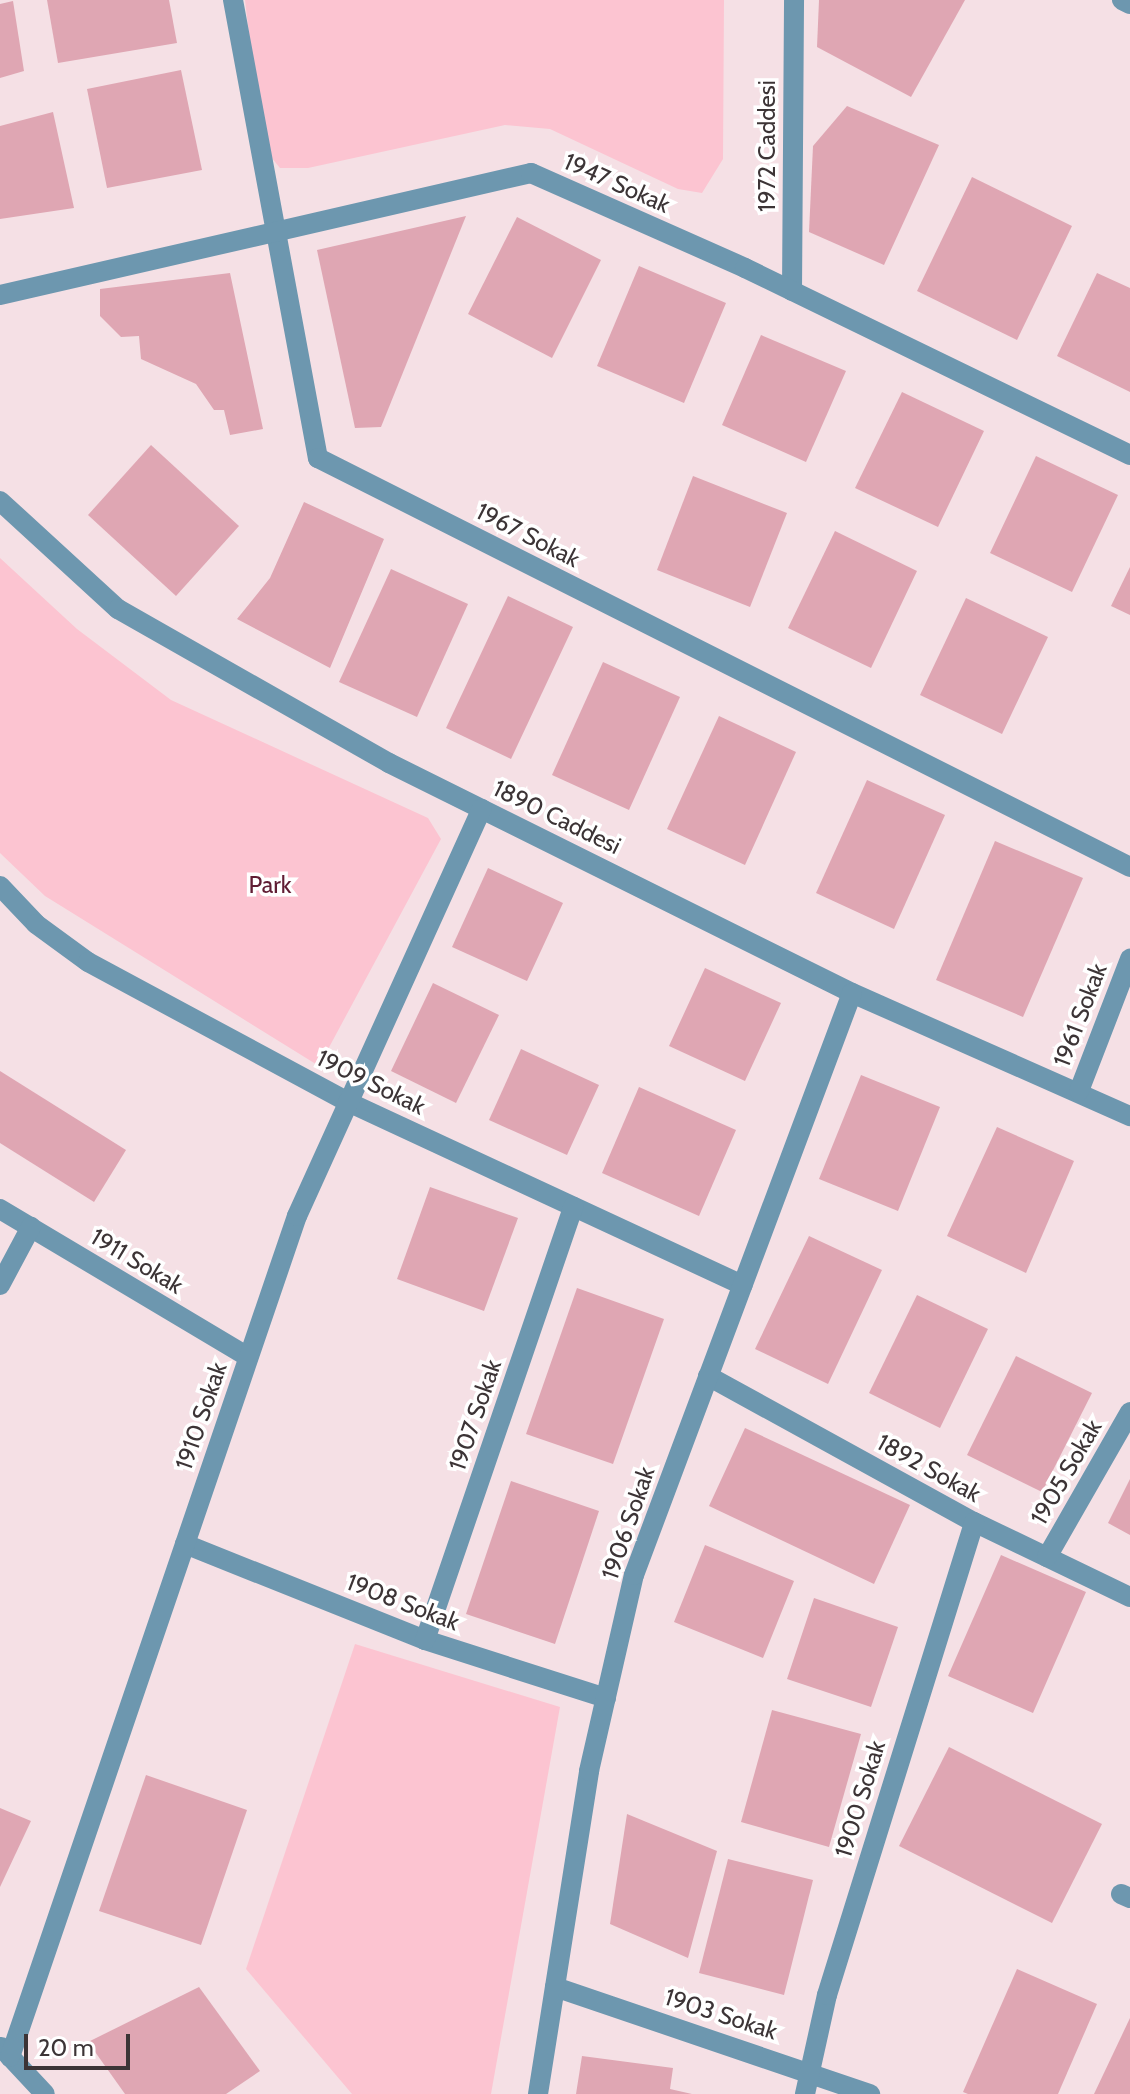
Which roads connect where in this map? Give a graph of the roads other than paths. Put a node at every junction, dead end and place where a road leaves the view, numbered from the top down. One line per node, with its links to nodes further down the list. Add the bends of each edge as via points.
1 (233, 0): 5 (street, 1967 Sokak)
2 (794, 0): 6 (street, 1972 Caddesi)
3 (1122, 0): 4 (street)
4 (1130, 4)
5 (276, 231): 6 (street, 1947 Sokak, via 531,173); 7 (street, 1947 Sokak); 11 (street, 1967 Sokak, via 318,458)
6 (792, 291): 8 (street, 1947 Sokak)
7 (0, 295)
8 (1130, 455)
9 (0, 501): 10 (street, 1890 Caddesi, via 118,609 389,763)
10 (482, 809): 14 (street, 1890 Caddesi); 16 (street, 1910 Sokak)
11 (1130, 867)
12 (0, 886): 16 (street, 1909 Sokak, via 36,924 88,962)
13 (1130, 959): 15 (street, 1961 Sokak)
14 (852, 993): 15 (street, 1890 Caddesi); 22 (street, 1906 Sokak)
15 (1079, 1091): 17 (street, 1890 Caddesi)
16 (348, 1102): 18 (street, 1909 Sokak); 23 (street, 1910 Sokak, via 297,1216)
17 (1130, 1116)
18 (573, 1207): 22 (street, 1909 Sokak); 30 (street, 1907 Sokak)
19 (0, 1209): 20 (street, 1911 Sokak)
20 (31, 1227): 21 (street); 23 (street, 1911 Sokak)
21 (0, 1285)
22 (743, 1285): 24 (street, 1906 Sokak)
23 (248, 1357): 27 (street, 1910 Sokak)
24 (708, 1376): 26 (street, 1892 Sokak); 31 (street, 1906 Sokak, via 634,1575)
25 (1130, 1412): 28 (street, 1905 Sokak)
26 (974, 1522): 28 (street, 1892 Sokak); 34 (street, 1900 Sokak, via 832,1980)
27 (185, 1544): 30 (street, 1908 Sokak); 33 (street, 1910 Sokak)
28 (1047, 1557): 29 (street, 1892 Sokak)
29 (1130, 1597)
30 (425, 1640): 31 (street, 1908 Sokak)
31 (606, 1698): 32 (street, 1906 Sokak)
32 (555, 1987): 34 (street, 1903 Sokak); 36 (street, 1906 Sokak)
33 (5, 2051): 35 (street)
34 (810, 2070): 37 (street, 1900 Sokak); 38 (street, 1903 Sokak)
35 (45, 2094)
36 (538, 2094)
37 (805, 2094)
38 (870, 2094)

